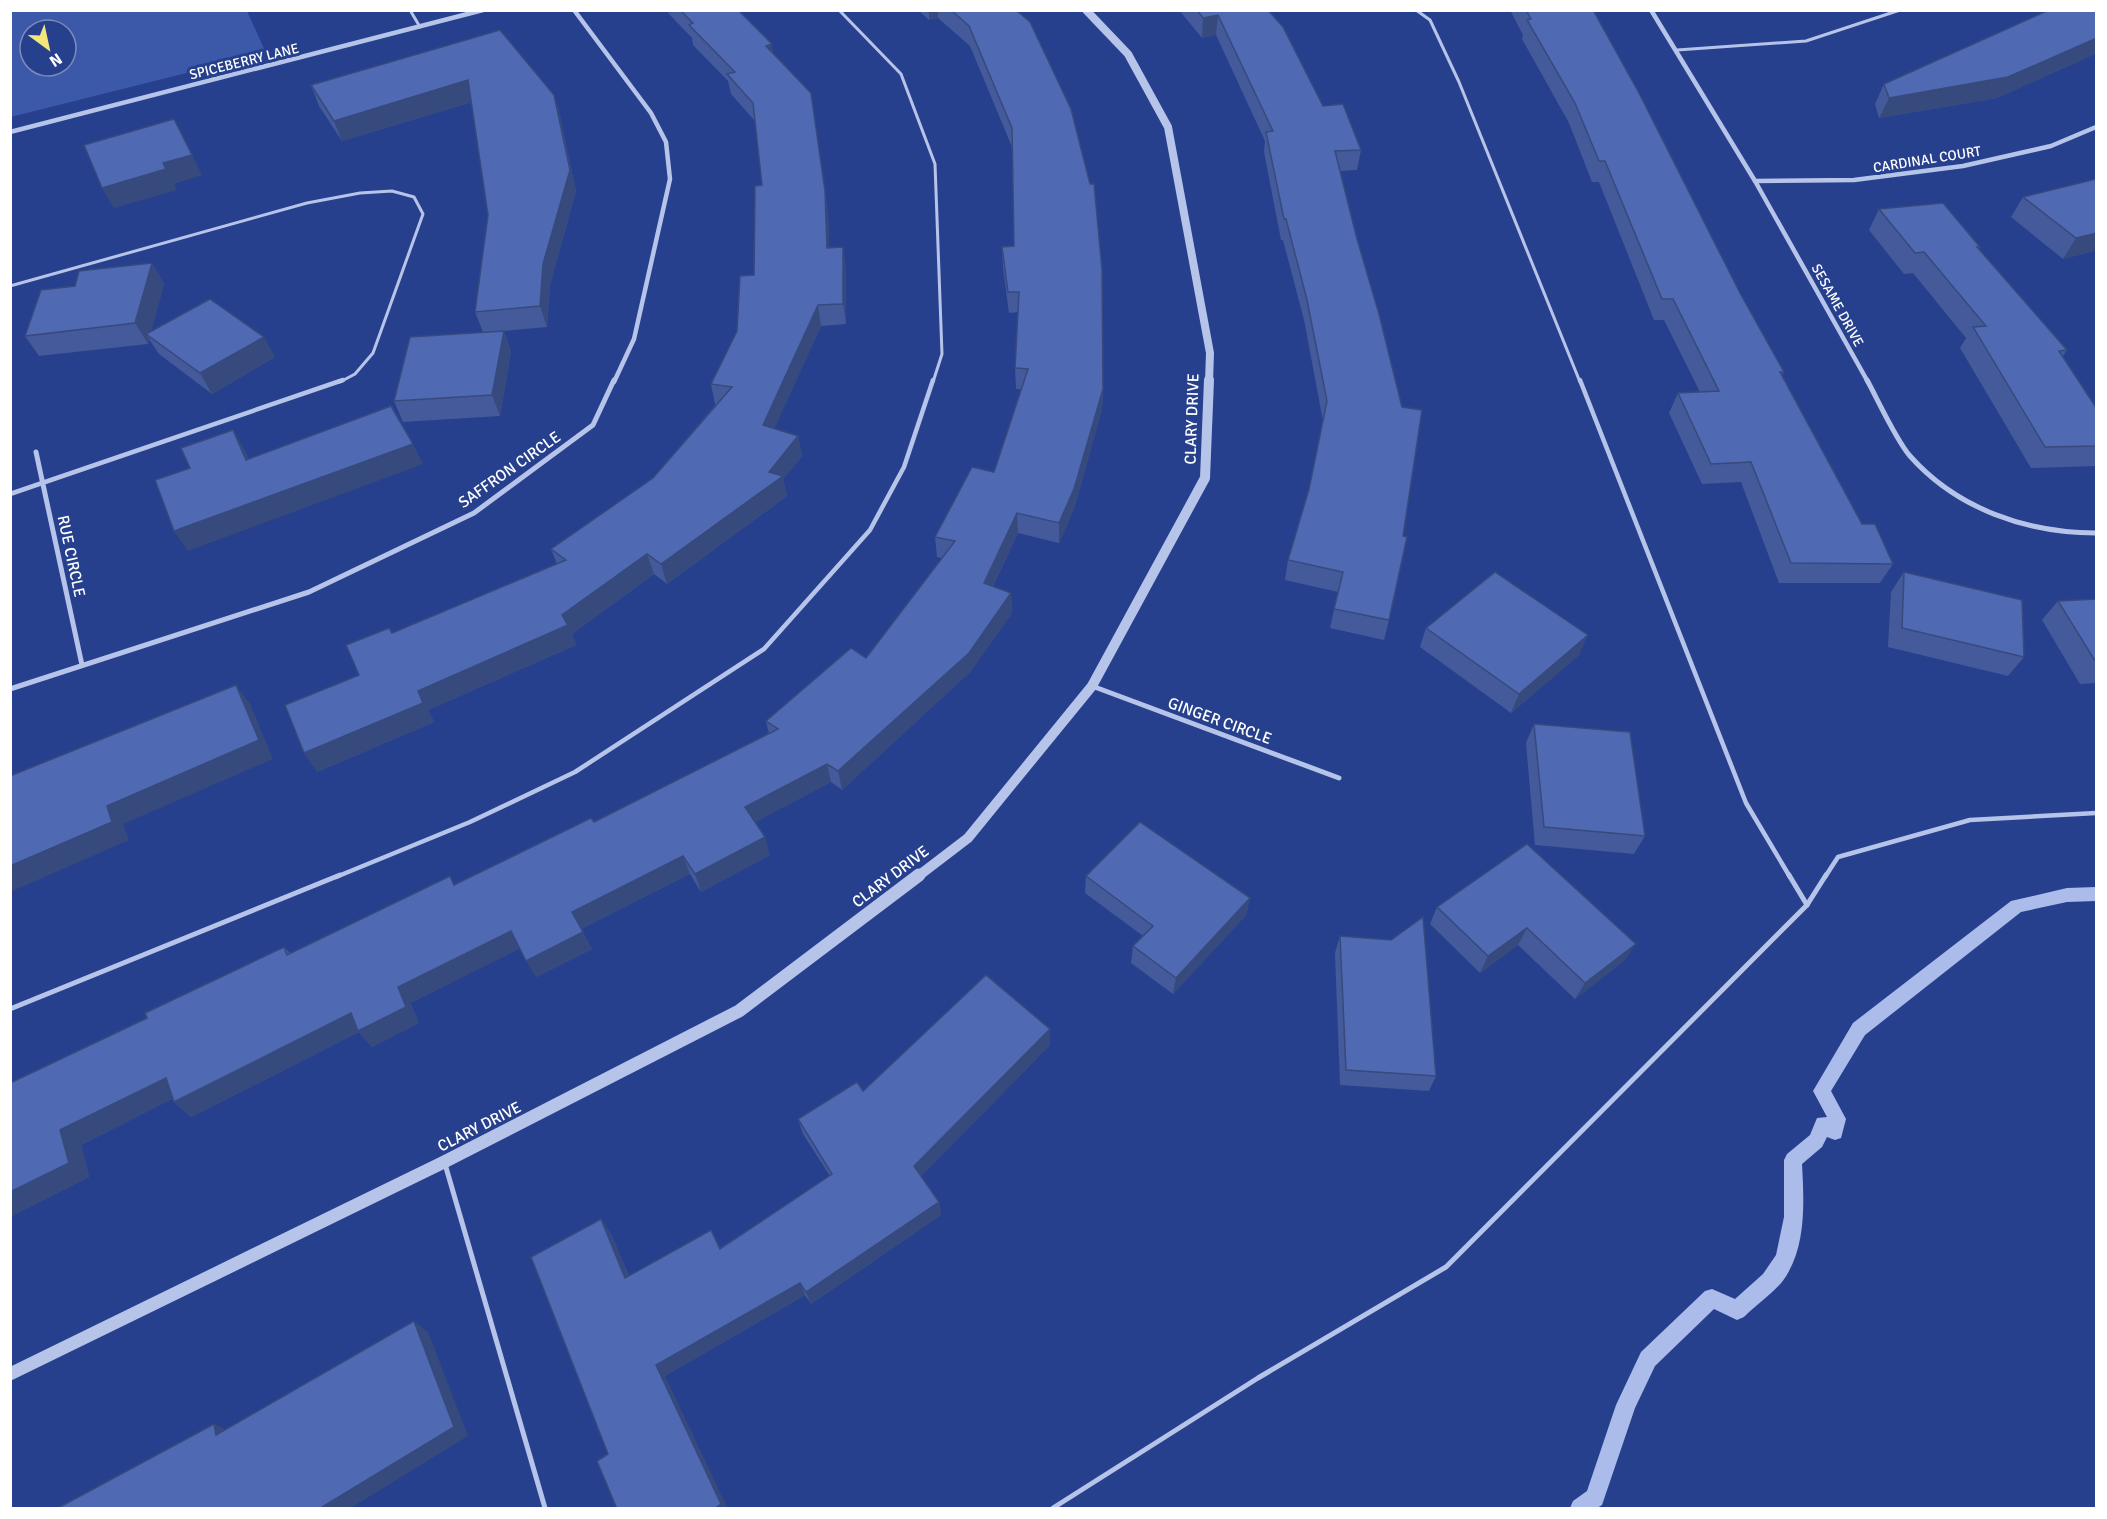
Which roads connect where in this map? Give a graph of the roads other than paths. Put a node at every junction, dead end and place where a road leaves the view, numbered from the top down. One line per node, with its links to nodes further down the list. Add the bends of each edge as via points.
1 (410, 10): 9 (lane)
2 (483, 10): 9 (street, SPICEBERRY LANE)
3 (574, 10): 19 (street, SAFFRON CIRCLE, via 651,113 666,142 670,179 634,339 593,425 474,513 309,592)
4 (839, 10): 25 (lane, via 901,74 935,164 942,354 904,467 870,530 764,649 575,772 470,822)
5 (1086, 10): 20 (street, CLARY DRIVE, via 1128,54 1168,127 1210,353 1205,478)
6 (1416, 10): 24 (lane, via 1430,20 1468,104 1746,803)
7 (1651, 10): 10 (street, SESAME DRIVE)
8 (1900, 10): 10 (lane, via 1806,41)
9 (420, 27): 12 (street, SPICEBERRY LANE)
10 (1677, 50): 13 (street, SESAME DRIVE)
11 (2097, 127): 13 (street, CARDINAL COURT, via 2051,146 1963,166 1854,180)
12 (10, 132)
13 (1755, 181): 18 (street, SESAME DRIVE, via 1909,455 1934,480 1982,510 2017,523 2069,534)
14 (10, 286): 16 (lane, via 307,203 360,193 392,191 414,197 423,214 373,353 355,374 320,390)
15 (36, 452): 16 (street, RUE CIRCLE)
16 (43, 485): 17 (lane); 19 (street, RUE CIRCLE)
17 (10, 494)
18 (2097, 532)
19 (82, 665): 21 (street, SAFFRON CIRCLE)
20 (1092, 686): 22 (street, GINGER CIRCLE); 26 (street, CLARY DRIVE, via 968,838 739,1011)
21 (10, 689)
22 (1339, 778)
23 (2097, 813): 24 (lane, via 1970,820 1838,857)
24 (1807, 905): 29 (lane, via 1446,1267 1258,1378)
25 (10, 1009)
26 (444, 1162): 27 (street, CLARY DRIVE); 28 (lane)
27 (10, 1374)
28 (545, 1509)
29 (1053, 1509)

